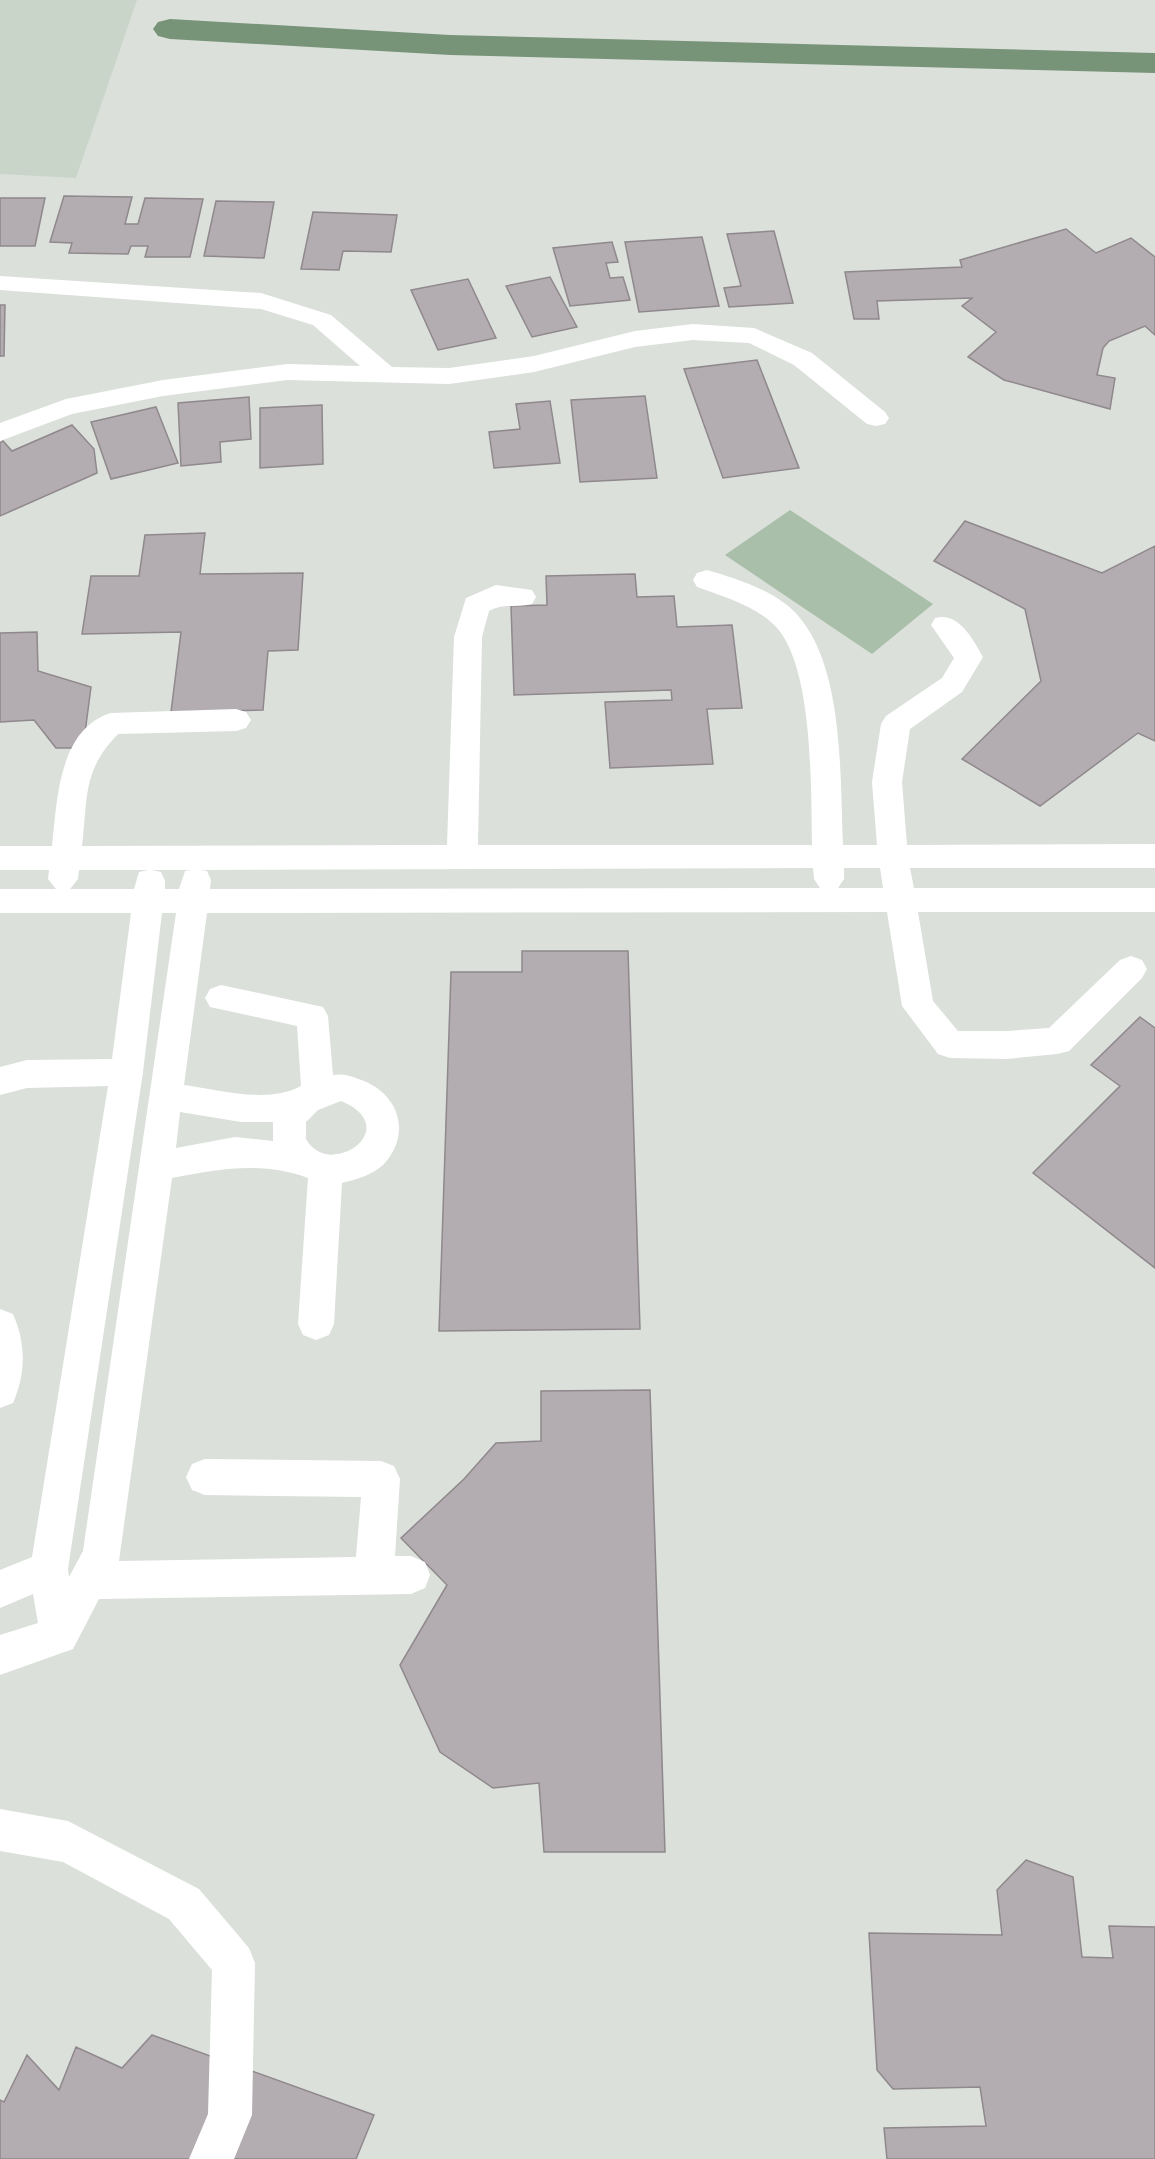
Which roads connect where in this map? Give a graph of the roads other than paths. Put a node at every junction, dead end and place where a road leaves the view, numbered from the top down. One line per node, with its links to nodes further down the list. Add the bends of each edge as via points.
1 (0, 283): 2 (street, via 261,302 295,310 322,320)
2 (386, 375): 3 (street, via 449,376 534,364 634,339 693,332 754,336 803,359); 4 (street, via 287,372 163,388 66,407)
3 (876, 418)
4 (0, 433)
5 (707, 580): 14 (street, via 754,598 790,626 809,662 819,705)
6 (522, 597): 13 (street, via 495,594 476,605 468,637)
7 (945, 625): 15 (street, via 969,657 951,685 896,724 887,782)
8 (236, 720): 10 (street, via 111,724 89,746 76,772)
9 (1155, 856): 15 (street)
10 (66, 857): 11 (street); 16 (street); 19 (street)
11 (153, 857): 12 (street); 20 (street)
12 (199, 857): 13 (street); 21 (street)
13 (462, 857): 14 (street)
14 (827, 857): 15 (street); 23 (street)
15 (893, 857): 22 (street)
16 (0, 858)
17 (1155, 900): 22 (street)
18 (0, 901): 19 (street)
19 (60, 901): 20 (street)
20 (148, 901): 21 (street); 26 (street)
21 (194, 901): 23 (street); 28 (street)
22 (902, 901): 23 (street); 24 (street, via 918,1006 950,1044 1057,1041)
23 (830, 902)
24 (1131, 969)
25 (221, 998): 29 (street, via 312,1016)
26 (127, 1072): 27 (street, via 27,1074); 30 (street)
27 (0, 1082)
28 (167, 1096): 29 (street, via 241,1108); 31 (street)
29 (307, 1100): 32 (street, via 291,1117 288,1130 291,1144); 32 (street, via 342,1087 358,1091 371,1098 384,1120 379,1145 369,1157 349,1167)
30 (116, 1146): 31 (street); 35 (street)
31 (158, 1156): 32 (street, via 235,1152); 36 (street)
32 (314, 1164): 33 (street)
33 (316, 1324)
34 (0, 1325): 37 (street, via 5,1343 5,1379)
35 (83, 1350): 36 (street); 39 (street)
36 (131, 1351): 40 (street, via 102,1555)
37 (0, 1392)
38 (205, 1477): 40 (street, via 381,1479 393,1576)
39 (49, 1569): 41 (street); 42 (street)
40 (88, 1580): 42 (street)
41 (0, 1588)
42 (59, 1635): 43 (street)
43 (0, 1655)
44 (0, 1830): 45 (street, via 68,1842 184,1904 234,1963 230,2115)
45 (211, 2159)

